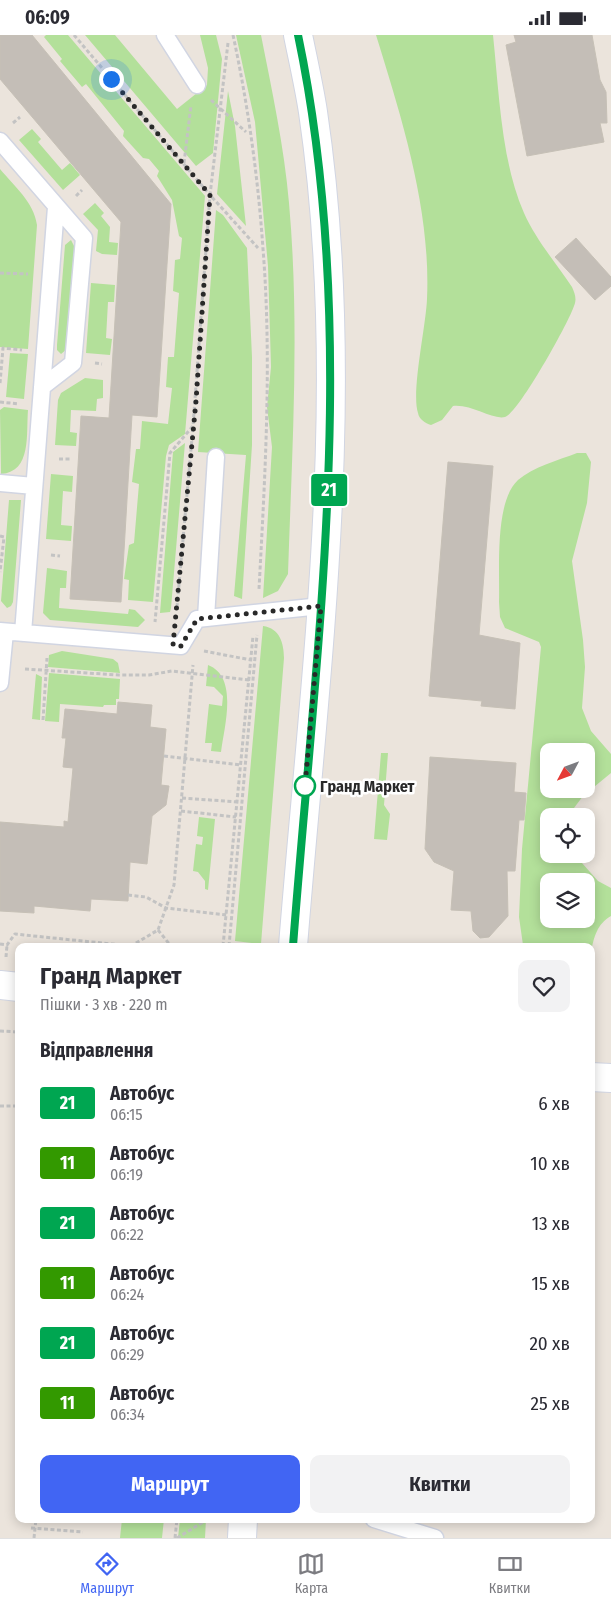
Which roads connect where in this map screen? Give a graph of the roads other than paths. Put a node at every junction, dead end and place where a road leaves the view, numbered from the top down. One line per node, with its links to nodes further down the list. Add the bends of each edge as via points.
1 (165, 35): 3 (lane)
2 (298, 35): 10 (main road, via 319,153 328,263 332,395)
3 (197, 85)
4 (0, 141): 5 (lane)
5 (56, 207): 6 (lane); 6 (lane, via 84,238 73,363)
6 (42, 387): 9 (lane)
7 (216, 457): 11 (lane)
8 (0, 483): 9 (lane)
9 (34, 486): 13 (lane)
10 (321, 606): 11 (lane); 15 (main road)
11 (206, 619): 13 (lane, via 197,619 177,646)
12 (3, 631): 13 (lane); 14 (lane)
13 (23, 633)
14 (1, 675)
15 (293, 943)
16 (0, 985): 17 (main road)
17 (15, 987)
18 (595, 1077): 19 (main road)
19 (611, 1078)
20 (243, 1523): 22 (main road)
21 (387, 1523): 23 (lane)
22 (242, 1538)
23 (435, 1538)

